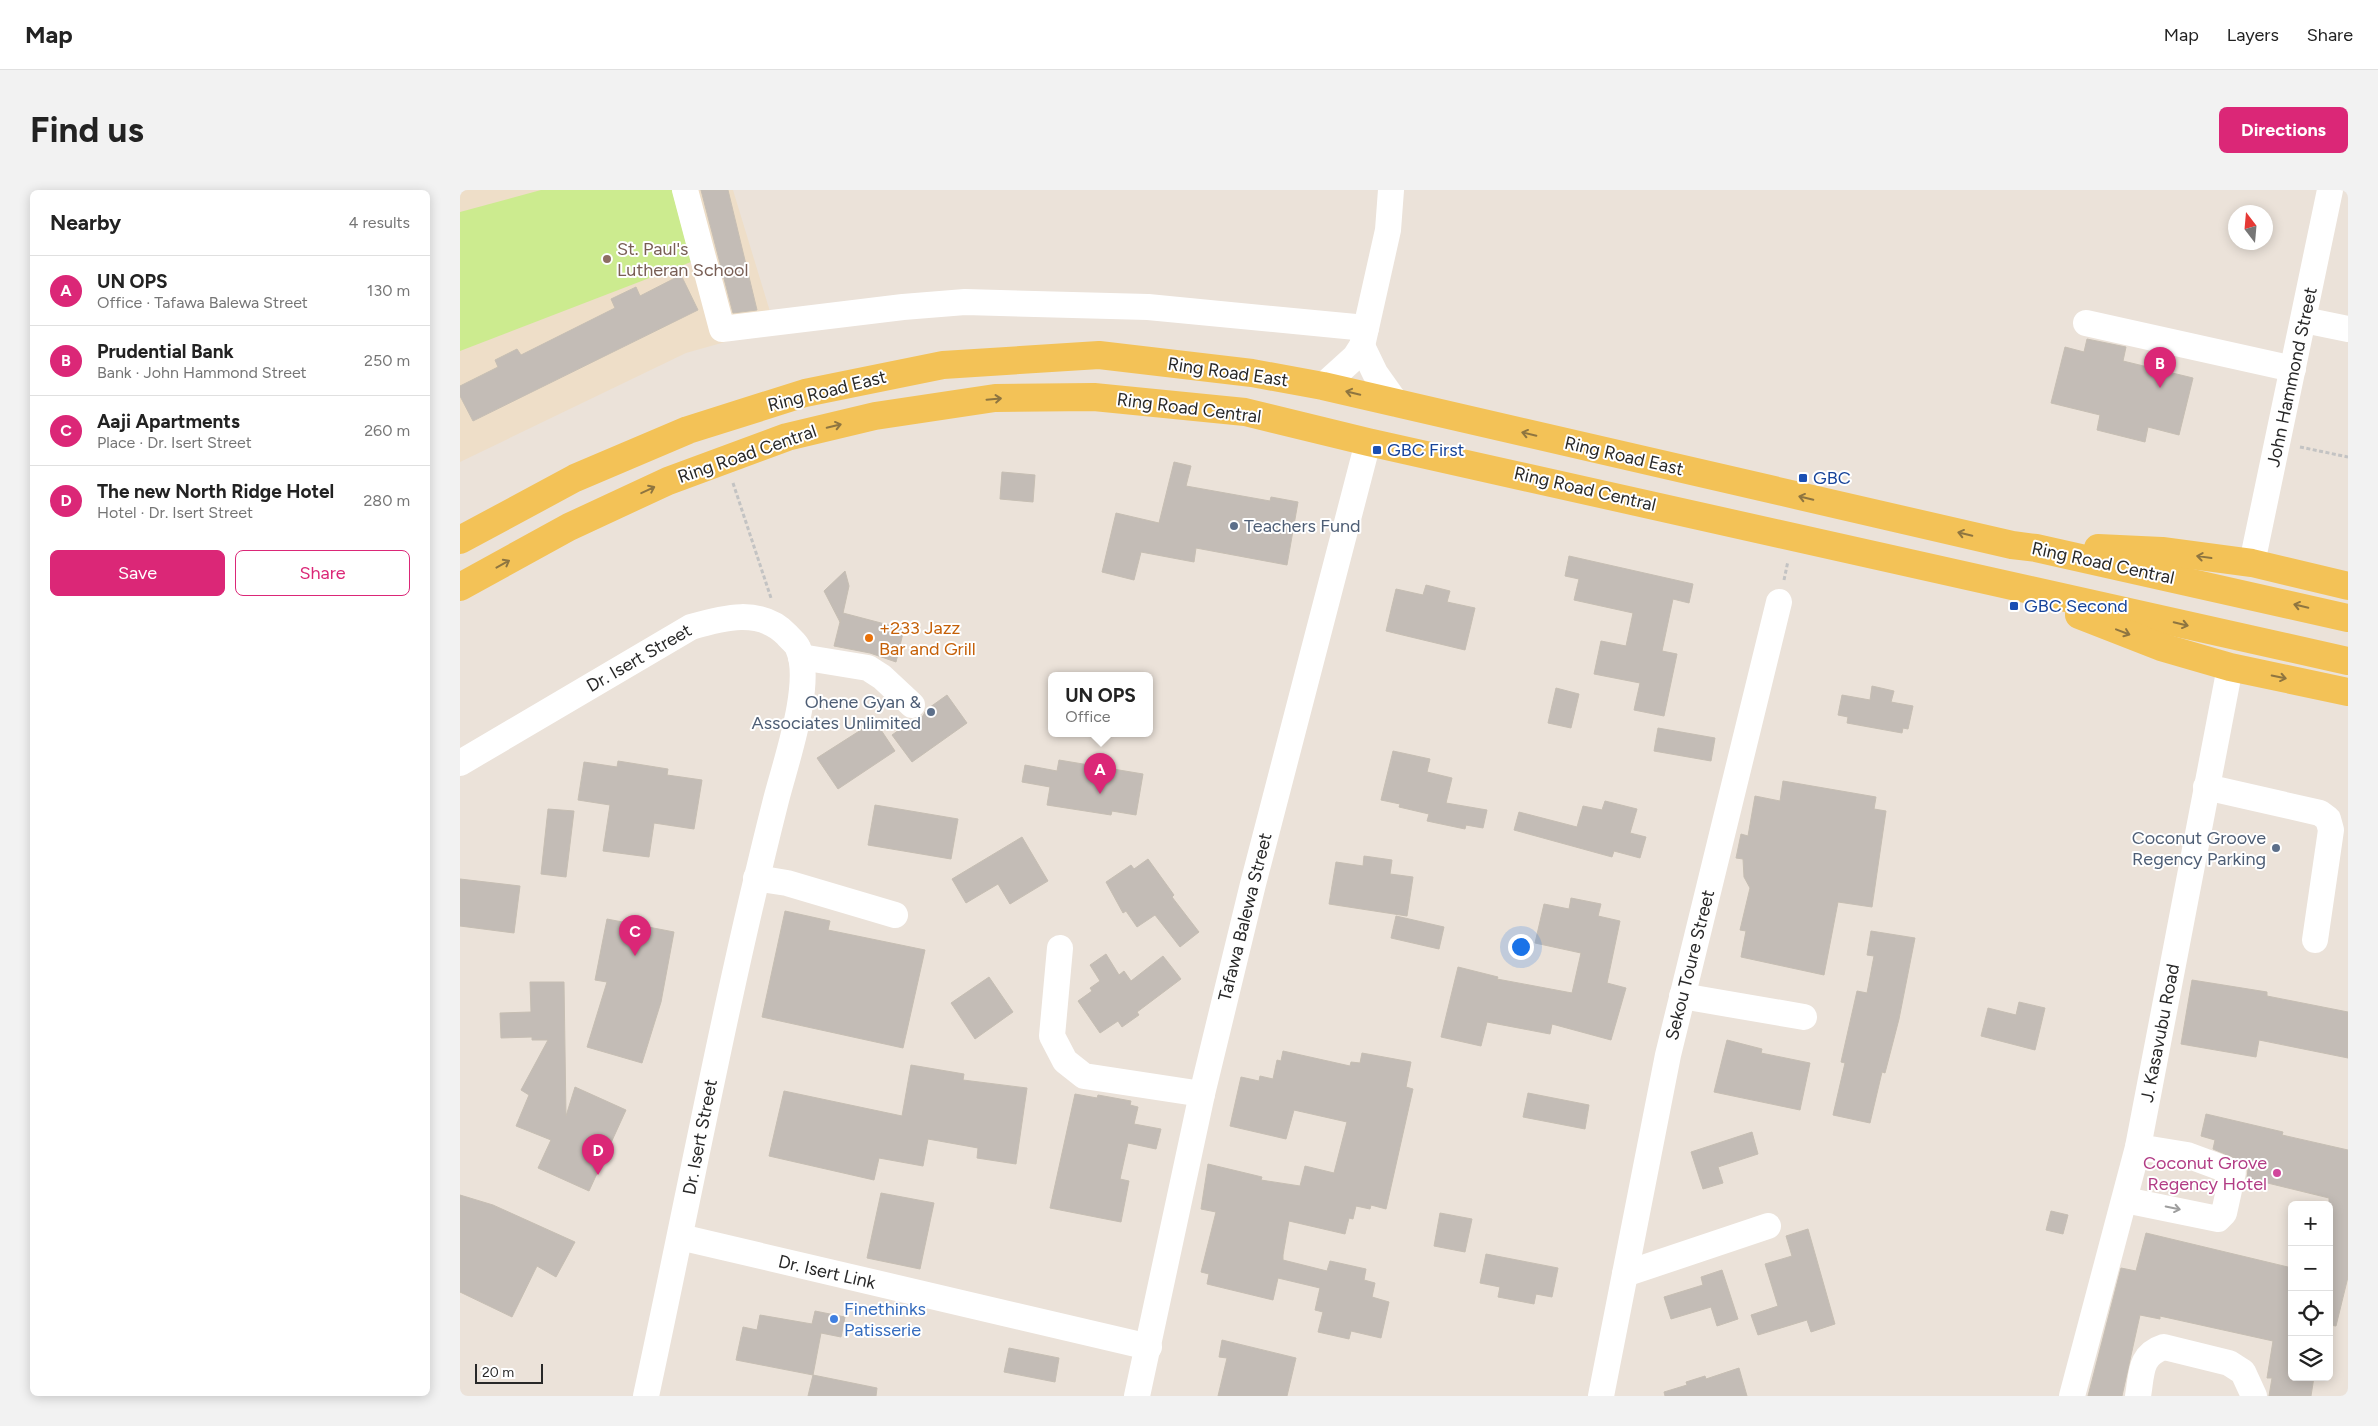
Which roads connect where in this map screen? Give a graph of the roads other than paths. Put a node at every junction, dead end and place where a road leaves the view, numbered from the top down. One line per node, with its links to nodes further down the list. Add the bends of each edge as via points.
1 (685, 190): 7 (street, via 722,329 903,306 965,302 1148,307)
2 (1391, 190): 7 (street, via 1388,230)
3 (2330, 190): 4 (street, John Hammond Street)
4 (2304, 320): 6 (street); 8 (street, John Hammond Street)
5 (2086, 323): 8 (street)
6 (2348, 329)
7 (1364, 337): 9 (street, via 1355,356); 10 (street, via 1375,373)
8 (2293, 369): 16 (street, John Hammond Street)
9 (1323, 386): 10 (main road, Ring Road East, one-way to 9); 14 (main road, Ring Road East, via 1252,373 1099,355 943,365 805,393 688,430 575,478)
10 (1397, 404): 12 (main road, Ring Road East, one-way to 10)
11 (1368, 442): 13 (main road, Ring Road Central); 19 (main road, Ring Road Central, one-way to 11, via 569,527 668,480 787,437 866,418 995,398 1094,396 1246,412); 35 (street, Tafawa Balewa Street)
12 (1567, 442): 13 (main road); 15 (main road, Ring Road East, one-way to 12)
13 (1558, 483): 17 (main road, Ring Road Central)
14 (460, 540)
15 (2012, 545): 16 (main road, Ring Road Central, one-way to 15, via 2162,551); 21 (main road, Ring Road Central, one-way to 15)
16 (2252, 563): 18 (main road, Ring Road Central)
17 (1996, 582): 23 (main road, Ring Road Central, one-way to 23); 24 (main road, Ring Road Central, one-way to 24, via 2161,647)
18 (2348, 586)
19 (460, 587)
20 (1780, 602): 33 (street, Sekou Toure Street)
21 (2348, 618)
22 (801, 658): 26 (street, via 868,668); 27 (street, Dr. Isert Street, via 798,647 782,630 759,618 728,617 691,627); 29 (street, Dr. Isert Street, via 802,698)
23 (2348, 661)
24 (2230, 667): 25 (main road, Ring Road Central, one-way to 25); 28 (street, J. Kasavubu Road)
25 (2348, 692)
26 (912, 705)
27 (460, 763)
28 (2206, 787): 31 (street, via 2320,813 2328,819 2331,830); 36 (street, J. Kasavubu Road)
29 (756, 878): 30 (street, via 787,883); 39 (street, Dr. Isert Street)
30 (895, 915)
31 (2315, 940)
32 (1060, 948): 35 (street, via 1052,1036 1065,1061 1084,1076)
33 (1682, 996): 34 (street); 40 (street, Sekou Toure Street)
34 (1804, 1017)
35 (1202, 1094): 41 (street, Tafawa Balewa Street)
36 (2138, 1147): 37 (street, J. Kasavubu Road); 37 (street, one-way to 36, via 2218,1219 2224,1213 2233,1172 2186,1155)
37 (2125, 1200): 45 (street, J. Kasavubu Road)
38 (1768, 1226): 40 (street)
39 (680, 1237): 41 (street, Dr. Isert Link); 42 (street, Dr. Isert Street)
40 (1625, 1274): 44 (street, Sekou Toure Street)
41 (1149, 1347): 43 (street, Tafawa Balewa Street)
42 (646, 1396)
43 (1137, 1396)
44 (1601, 1396)
45 (2072, 1396)
46 (2138, 1396): 47 (street, via 2144,1360 2154,1351 2164,1348 2229,1363 2243,1372)
47 (2254, 1396)

